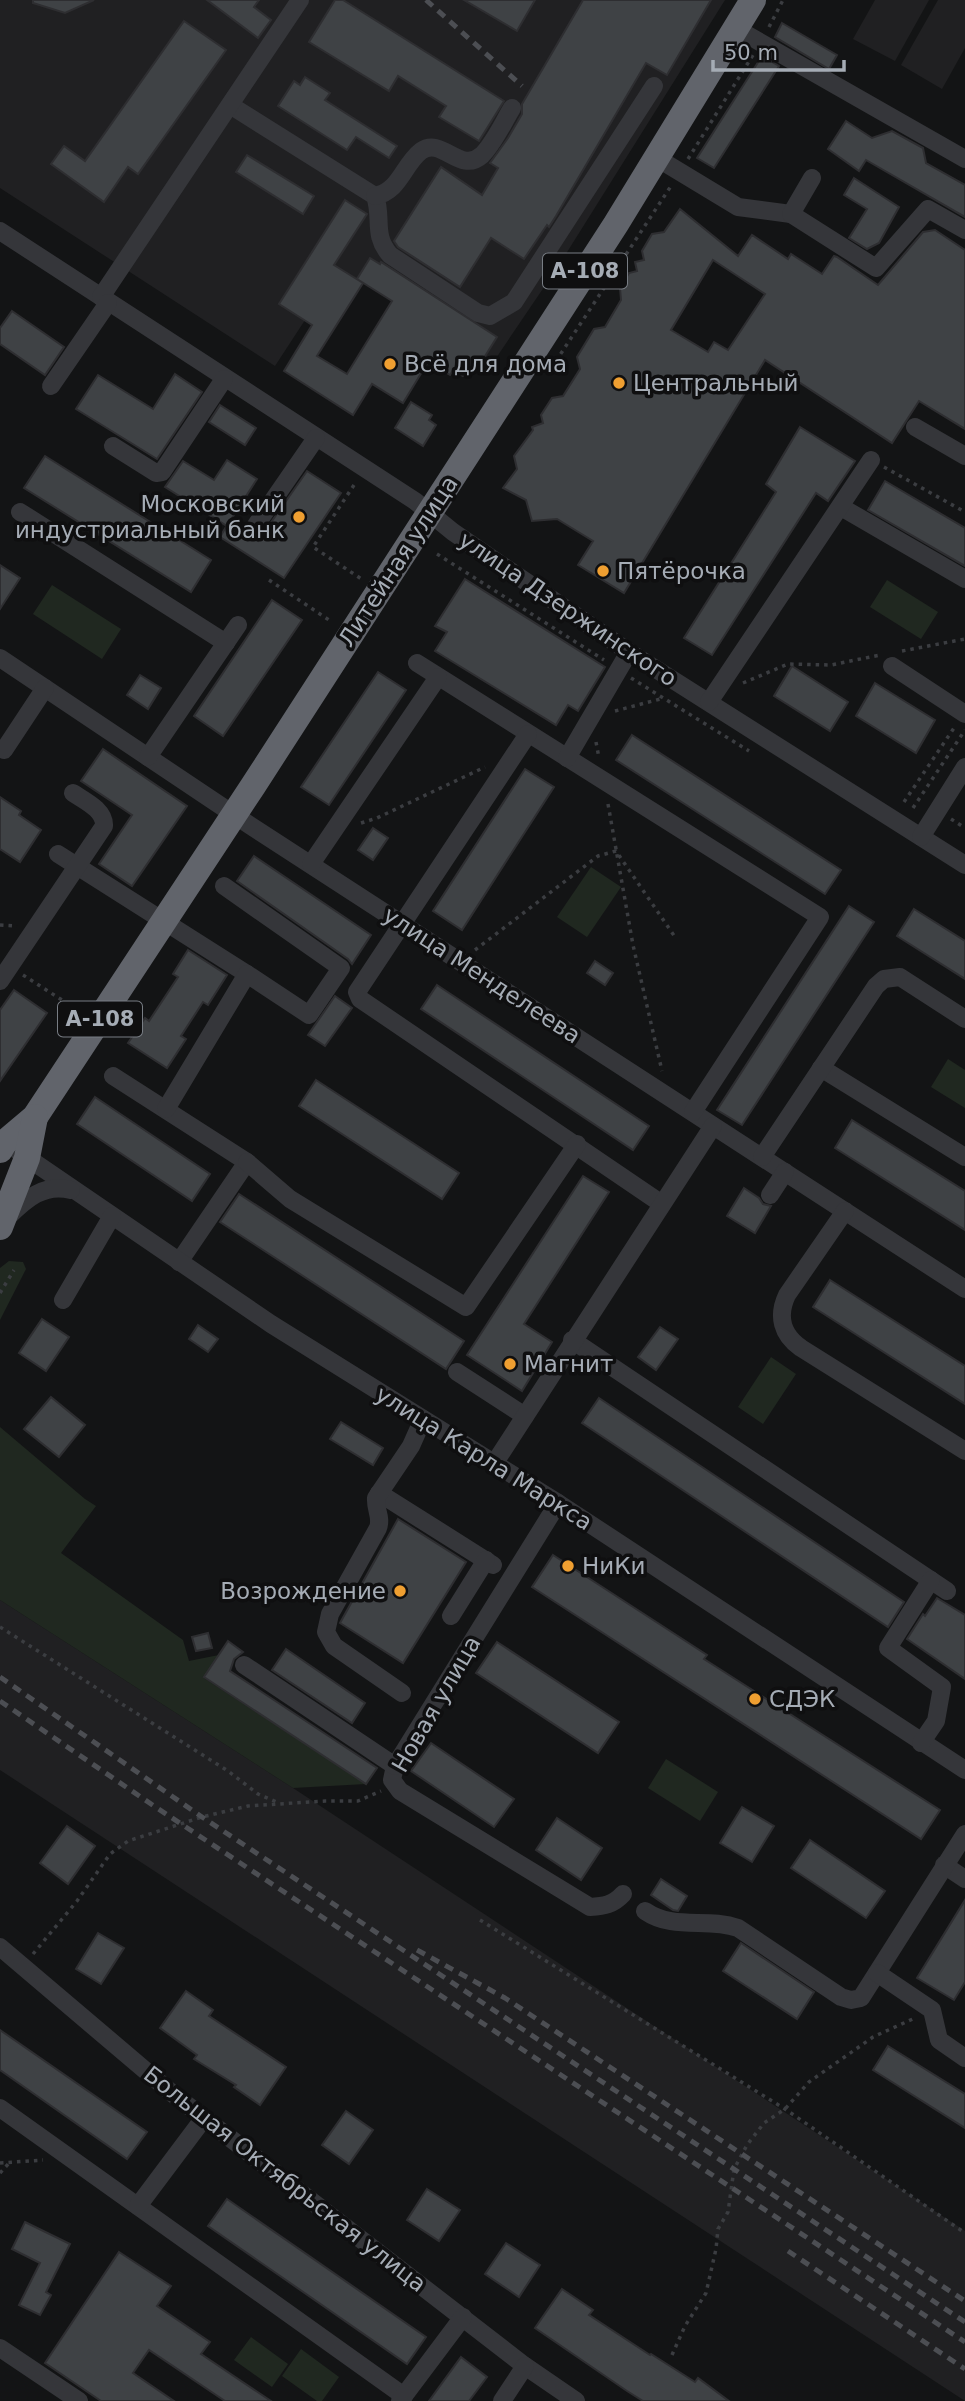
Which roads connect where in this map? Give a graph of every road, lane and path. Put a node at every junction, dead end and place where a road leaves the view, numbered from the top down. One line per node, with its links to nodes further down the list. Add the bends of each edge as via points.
1 (300, 0): 5 (street)
2 (753, 0): 3 (highway, Литейная улица / А-108)
3 (737, 29): 7 (highway, Литейная улица / А-108); 8 (street)
4 (654, 86): 10 (street, via 545,258 514,302 499,313 483,316 390,255 379,237)
5 (230, 105): 10 (street); 14 (street)
6 (512, 108): 10 (street, via 484,153 474,160 458,159 441,149 423,150 390,190)
7 (657, 158): 11 (street, via 738,207); 25 (highway, Литейная улица / А-108)
8 (965, 159)
9 (812, 178): 11 (street)
10 (375, 196)
11 (791, 215): 12 (street, via 876,268 928,209)
12 (965, 230)
13 (0, 231): 14 (street, улица Дзержинского)
14 (104, 300): 15 (street, улица Дзержинского); 16 (street)
15 (224, 379): 18 (street, улица Дзержинского); 19 (street, via 162,472 156,473)
16 (51, 386)
17 (915, 427): 20 (street)
18 (316, 438): 25 (street, улица Дзержинского); 27 (street)
19 (113, 446)
20 (965, 456)
21 (871, 460): 23 (street); 26 (path)
22 (354, 485): 31 (path, via 313,547)
23 (841, 507): 29 (street); 45 (street)
24 (20, 512): 35 (street)
25 (429, 512): 36 (street, улица Дзержинского); 59 (highway, Литейная улица / А-108)
26 (965, 512)
27 (256, 525)
28 (438, 554): 40 (path)
29 (965, 579)
30 (269, 580): 32 (path)
31 (363, 580)
32 (334, 623)
33 (238, 625): 35 (street)
34 (965, 639): 38 (path)
35 (226, 643): 52 (street)
36 (629, 652): 40 (street); 45 (street, улица Дзержинского)
37 (0, 658): 43 (street, улица Менделеева)
38 (889, 658): 42 (path, via 831,665 788,664); 47 (street)
39 (416, 663): 41 (street)
40 (620, 670): 44 (path); 46 (street)
41 (438, 677): 48 (street); 62 (street)
42 (742, 683)
43 (45, 688): 49 (street); 52 (street, улица Менделеева)
44 (664, 698): 46 (path); 51 (path)
45 (709, 702): 63 (street, улица Дзержинского)
46 (592, 717): 53 (street); 55 (path)
47 (965, 719): 57 (path); 58 (path)
48 (528, 733): 50 (street); 53 (street)
49 (5, 750)
50 (515, 753): 62 (path, via 377,818); 71 (street)
51 (756, 755)
52 (148, 757): 59 (street, улица Менделеева)
53 (567, 758): 55 (street)
54 (965, 767): 63 (street)
55 (604, 781): 64 (path); 84 (street, via 820,917)
56 (73, 793): 68 (street, via 104,820)
57 (904, 802)
58 (913, 808)
59 (234, 814): 66 (street, улица Менделеева); 70 (highway, Литейная улица / А-108)
60 (950, 818): 61 (path)
61 (965, 828)
62 (332, 832): 66 (street)
63 (921, 837): 67 (street, улица Дзержинского)
64 (616, 851): 72 (path); 73 (path, via 598,856); 82 (path)
65 (58, 854): 68 (street)
66 (311, 864): 71 (street, улица Менделеева)
67 (965, 865)
68 (77, 866): 70 (street); 74 (street)
69 (224, 886): 76 (street, via 341,968)
70 (164, 921): 75 (street); 85 (highway, Литейная улица / А-108)
71 (402, 924): 77 (street); 82 (street, улица Менделеева)
72 (675, 937)
73 (473, 951)
74 (5, 974): 78 (path)
75 (247, 974): 76 (street, via 309,1015); 83 (street)
76 (337, 974): 77 (street)
77 (360, 986): 88 (street, via 360,999)
78 (76, 1009)
79 (965, 1019): 80 (street, via 892,976 877,986)
80 (821, 1068): 89 (street); 90 (street)
81 (113, 1076): 83 (street)
82 (668, 1096): 84 (street, улица Менделеева)
83 (166, 1109): 92 (street)
84 (693, 1112): 86 (street, улица Менделеева)
85 (35, 1117): 87 (highway, Литейная улица / А-108); 91 (highway, Литейная улица / А-108)
86 (713, 1126): 89 (street, улица Менделеева); 96 (street)
87 (1, 1144): 91 (street, улица Карла Маркса)
88 (577, 1144): 92 (street, via 466,1307 290,1199); 96 (street)
89 (762, 1157): 93 (street, улица Менделеева)
90 (965, 1157)
91 (27, 1158): 94 (street, улица Карла Маркса); 99 (highway, Литейная улица / А-108)
92 (247, 1162): 100 (street)
93 (785, 1172): 95 (street); 97 (street, улица Менделеева)
94 (75, 1191): 98 (street, улица Карла Маркса); 99 (street, А-108, via 48,1188 34,1194)
95 (770, 1195)
96 (662, 1204): 105 (street)
97 (845, 1211): 102 (street, улица Менделеева); 109 (street, via 787,1295 782,1305 783,1331 792,1342)
98 (112, 1216): 100 (street, улица Карла Маркса); 104 (street)
99 (1, 1225)
100 (179, 1262): 108 (street, улица Карла Маркса)
101 (14, 1270): 103 (path)
102 (965, 1289)
103 (0, 1293)
104 (63, 1300)
105 (572, 1340): 107 (street); 113 (street)
106 (457, 1372): 107 (street)
107 (525, 1416): 110 (street)
108 (423, 1419): 110 (street, улица Карла Маркса); 111 (street)
109 (965, 1451)
110 (494, 1464): 112 (street, улица Карла Маркса)
111 (379, 1493): 115 (street, via 489,1563); 118 (street, via 375,1506 378,1528 330,1614 326,1632 334,1646)
112 (558, 1503): 119 (street, улица Карла Маркса); 121 (street, Новая улица)
113 (931, 1580): 114 (street); 119 (street, via 888,1648 942,1687 936,1721)
114 (947, 1591)
115 (451, 1616)
116 (0, 1627): 122 (path, via 258,1794)
117 (244, 1665): 121 (street)
118 (402, 1693)
119 (921, 1743): 120 (street, улица Карла Маркса)
120 (965, 1770)
121 (393, 1773): 122 (path, via 383,1790 358,1801); 126 (street, Новая улица, via 400,1791 590,1906 615,1902)
122 (281, 1804): 130 (path, via 202,1817 117,1847)
123 (965, 1834): 124 (street)
124 (944, 1865): 125 (street); 131 (street)
125 (965, 1879)
126 (623, 1894)
127 (645, 1911): 131 (street, via 671,1923 738,1928 851,2000 860,1998)
128 (480, 1920): 135 (path)
129 (0, 1947): 130 (street, Большая Октябрьская улица)
130 (23, 1966): 136 (street, Большая Октябрьская улица)
131 (877, 1973): 132 (street)
132 (932, 2010): 133 (street, via 939,2040); 135 (path, via 873,2037 809,2082)
133 (965, 2057)
134 (0, 2108): 137 (street)
135 (785, 2109): 142 (path); 145 (path, via 764,2123 734,2169 728,2212 718,2229 706,2293)
136 (204, 2118): 141 (street); 143 (street, Большая Октябрьская улица)
137 (70, 2158): 138 (path); 141 (street)
138 (10, 2162): 139 (path); 140 (path)
139 (0, 2163)
140 (0, 2173)
141 (138, 2207): 147 (street)
142 (965, 2232)
143 (463, 2317): 146 (street, Большая Октябрьская улица); 147 (street)
144 (0, 2348): 148 (street)
145 (671, 2356)
146 (525, 2366): 149 (street); 150 (street, Большая Октябрьская улица)
147 (402, 2399)
148 (79, 2401)
149 (502, 2401)
150 (576, 2401)

